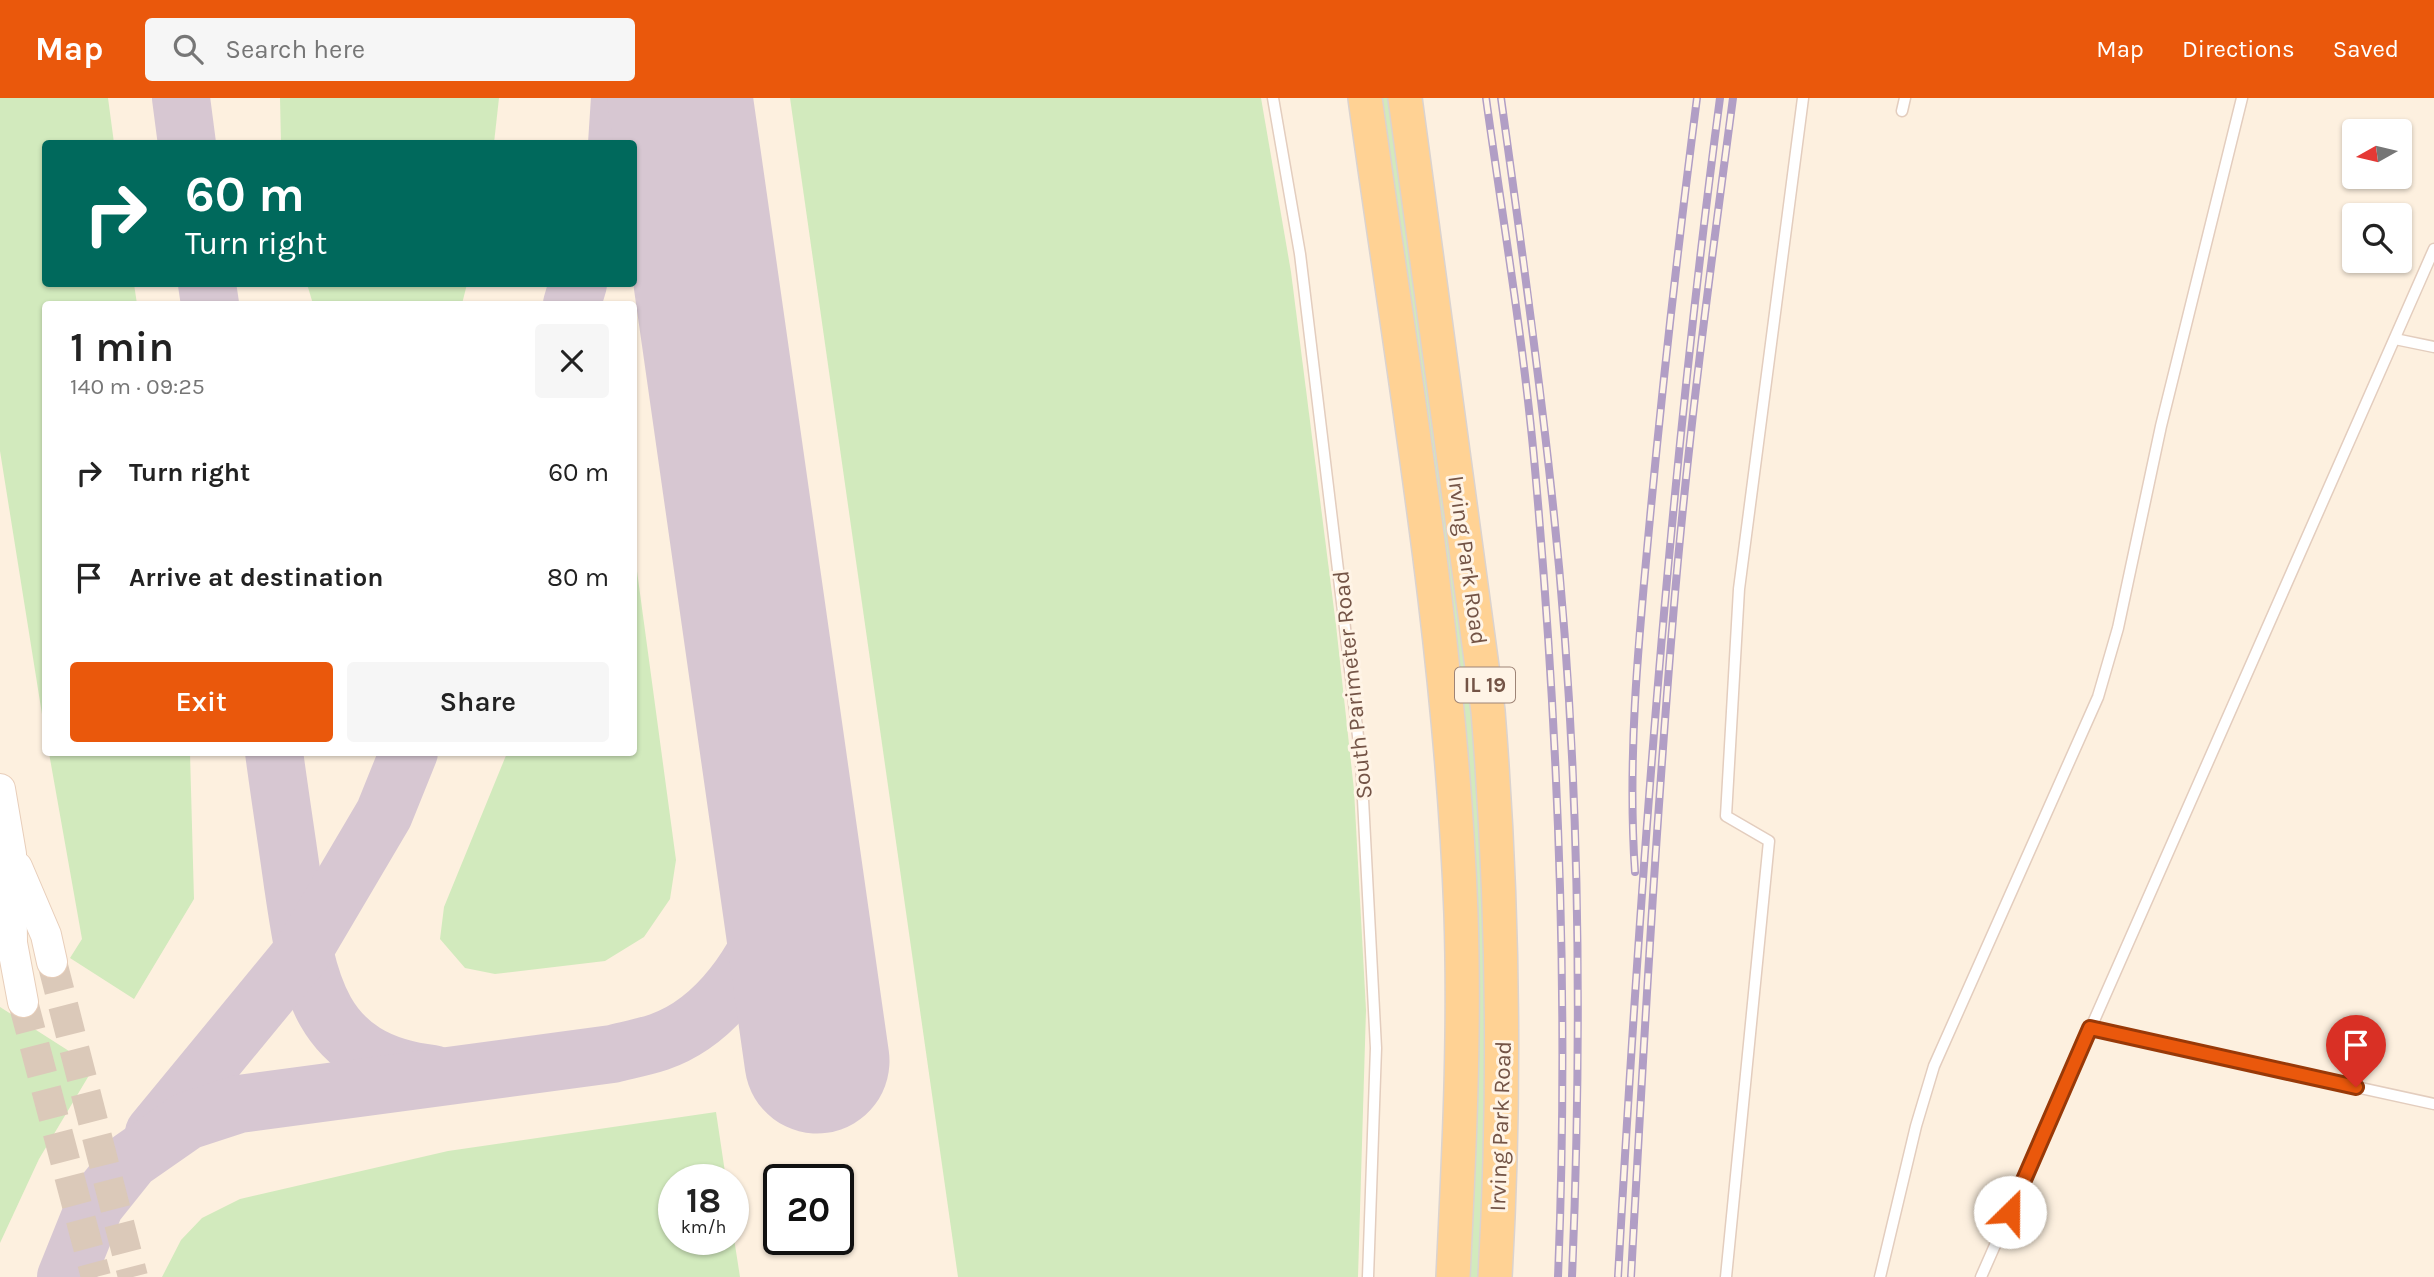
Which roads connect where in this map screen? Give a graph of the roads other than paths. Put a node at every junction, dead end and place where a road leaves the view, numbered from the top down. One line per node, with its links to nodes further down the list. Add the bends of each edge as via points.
1 (1273, 98): 17 (lane, South Parimeter Road, via 1300,254 1362,761 1376,1048)
2 (1365, 98): 18 (main road, Irving Park Road / IL 19, via 1441,661 1461,912 1463,1036)
3 (1405, 98): 19 (main road, Irving Park Road / IL 19, via 1488,711 1496,804 1503,995)
4 (1803, 98): 20 (lane, via 1738,589 1726,816 1769,841)
5 (1905, 98): 7 (lane)
6 (2242, 98): 21 (lane, via 2098,697 1934,1066)
7 (1902, 111)
8 (2434, 249): 9 (lane)
9 (2395, 339): 10 (lane); 15 (lane)
10 (2434, 347)
11 (0, 789): 12 (street)
12 (11, 854): 13 (street, via 46,935); 14 (street, via 12,943)
13 (52, 962)
14 (23, 1002)
15 (2090, 1028): 16 (lane); 22 (lane)
16 (2434, 1104)
17 (1368, 1277)
18 (1453, 1277)
19 (1495, 1277)
20 (1726, 1277)
21 (1880, 1277)
22 (1982, 1277)

